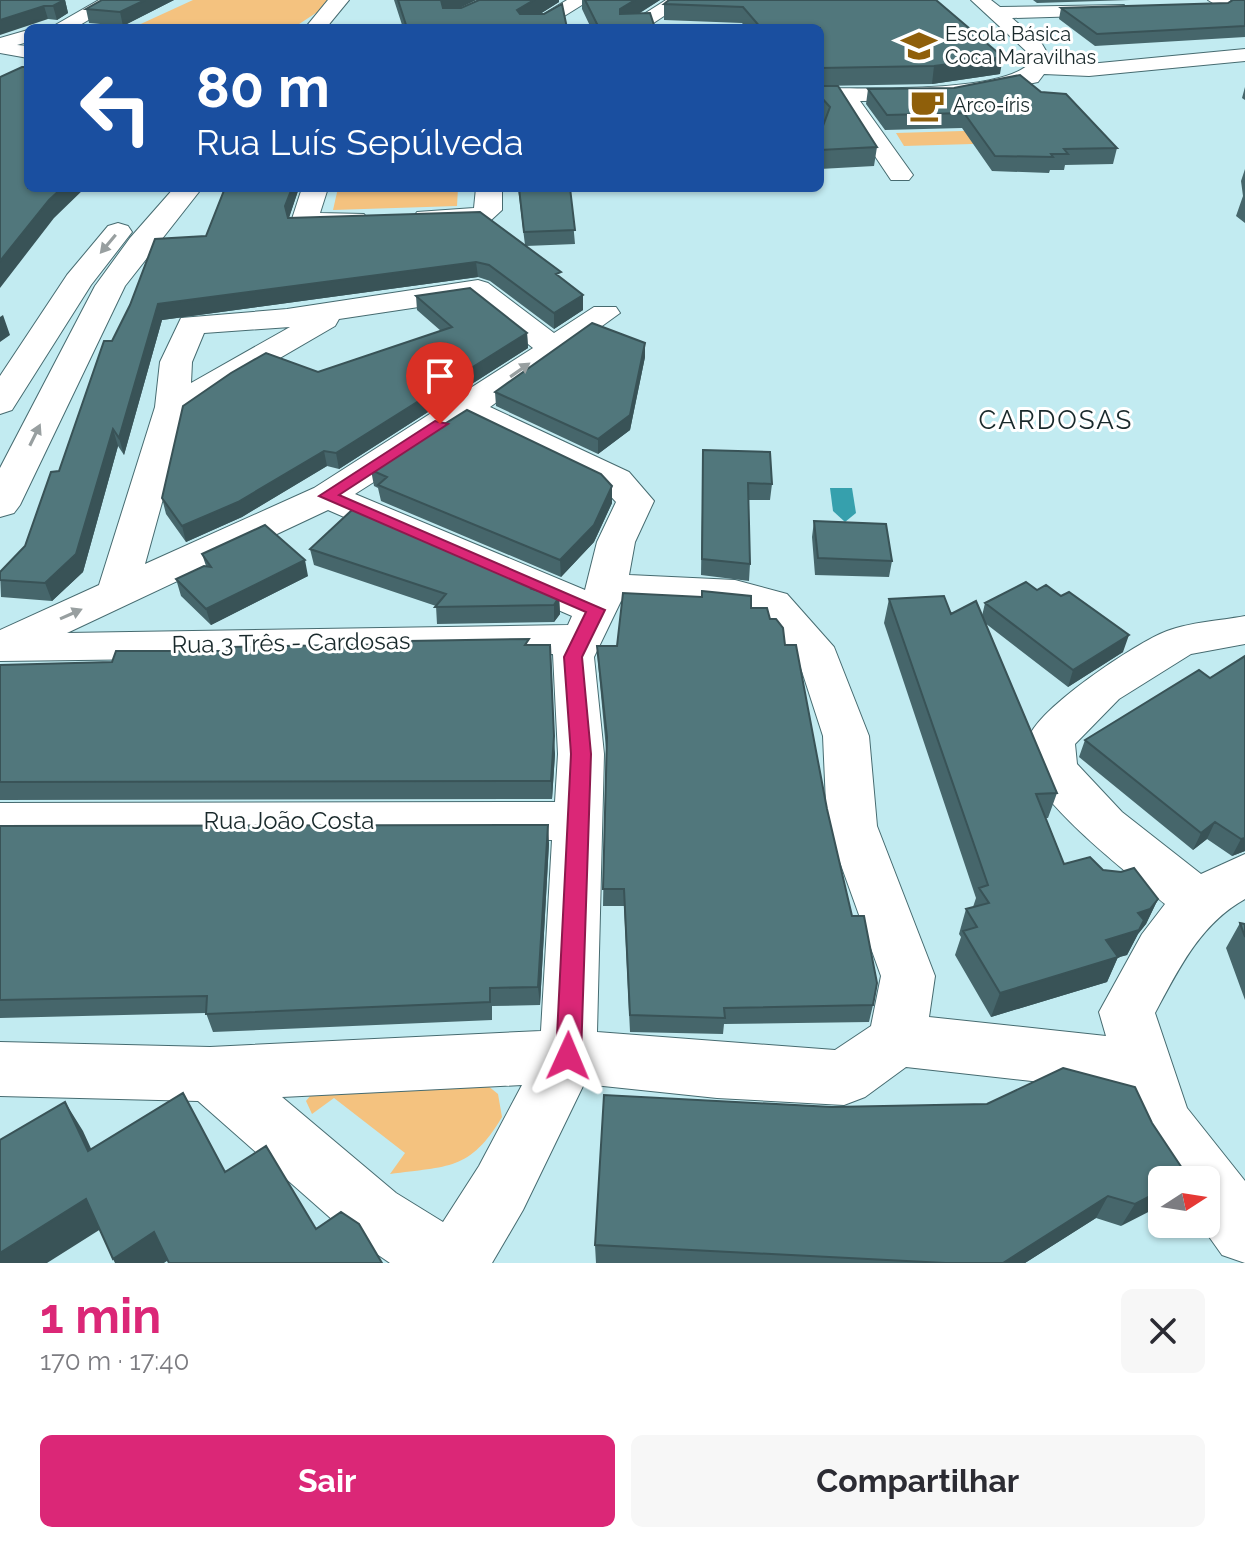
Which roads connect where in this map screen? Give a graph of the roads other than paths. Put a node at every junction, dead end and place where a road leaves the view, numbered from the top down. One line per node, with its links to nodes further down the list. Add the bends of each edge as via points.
1 (339, 0): 15 (main road)
2 (357, 0): 16 (main road)
3 (581, 0): 17 (street)
4 (679, 0): 18 (street)
5 (1221, 2): 10 (street); 12 (street)
6 (66, 4): 7 (street)
7 (104, 4): 13 (street); 14 (street)
8 (996, 4): 9 (street); 20 (street, via 1035,48)
9 (1084, 5): 11 (street)
10 (1195, 6)
11 (1135, 8)
12 (1245, 17)
13 (54, 24)
14 (67, 24)
15 (318, 24)
16 (340, 24)
17 (538, 24)
18 (639, 24)
19 (1245, 55): 20 (street, via 1089,70)
20 (1039, 67): 22 (street, via 1030,77 951,93)
21 (824, 95): 22 (street)
22 (845, 95): 23 (street)
23 (900, 175)
24 (158, 192): 31 (main road, one-way to 31, via 78,281)
25 (186, 192): 35 (main road, one-way to 25, via 110,286)
26 (314, 192): 27 (street, via 304,222 480,216 489,210)
27 (489, 192)
28 (342, 310): 30 (street, via 478,289); 32 (street); 32 (street, via 192,325 176,362)
29 (605, 313): 30 (street)
30 (552, 347): 33 (street, one-way to 30)
31 (0, 403)
32 (172, 407): 36 (street)
33 (466, 408): 34 (street); 37 (street, via 616,480 635,501)
34 (327, 496): 36 (street); 37 (street)
35 (0, 505)
36 (117, 593): 39 (street, one-way to 36)
37 (595, 612): 39 (street, Rua 3 Três - Cardosas); 40 (street, via 573,657 581,754); 43 (street, Rua 3 Três - Cardosas, via 735,593 773,603 819,657 846,736 852,826 908,976)
38 (1245, 630): 42 (street, via 1179,642 1103,688 1051,740 1054,770 1105,826)
39 (0, 648)
40 (577, 821): 41 (street, Rua João Costa); 44 (street)
41 (0, 822)
42 (1222, 889): 45 (street, via 1176,924 1127,1012)
43 (897, 1040): 44 (street, via 844,1078); 45 (street)
44 (568, 1056): 47 (street); 52 (street, via 501,1188)
45 (1144, 1067): 48 (street, via 1162,1124)
46 (0, 1069): 47 (street)
47 (210, 1074): 51 (street, via 374,1215)
48 (1194, 1166)
49 (1220, 1199): 50 (street)
50 (1245, 1232)
51 (447, 1263)
52 (455, 1263)

